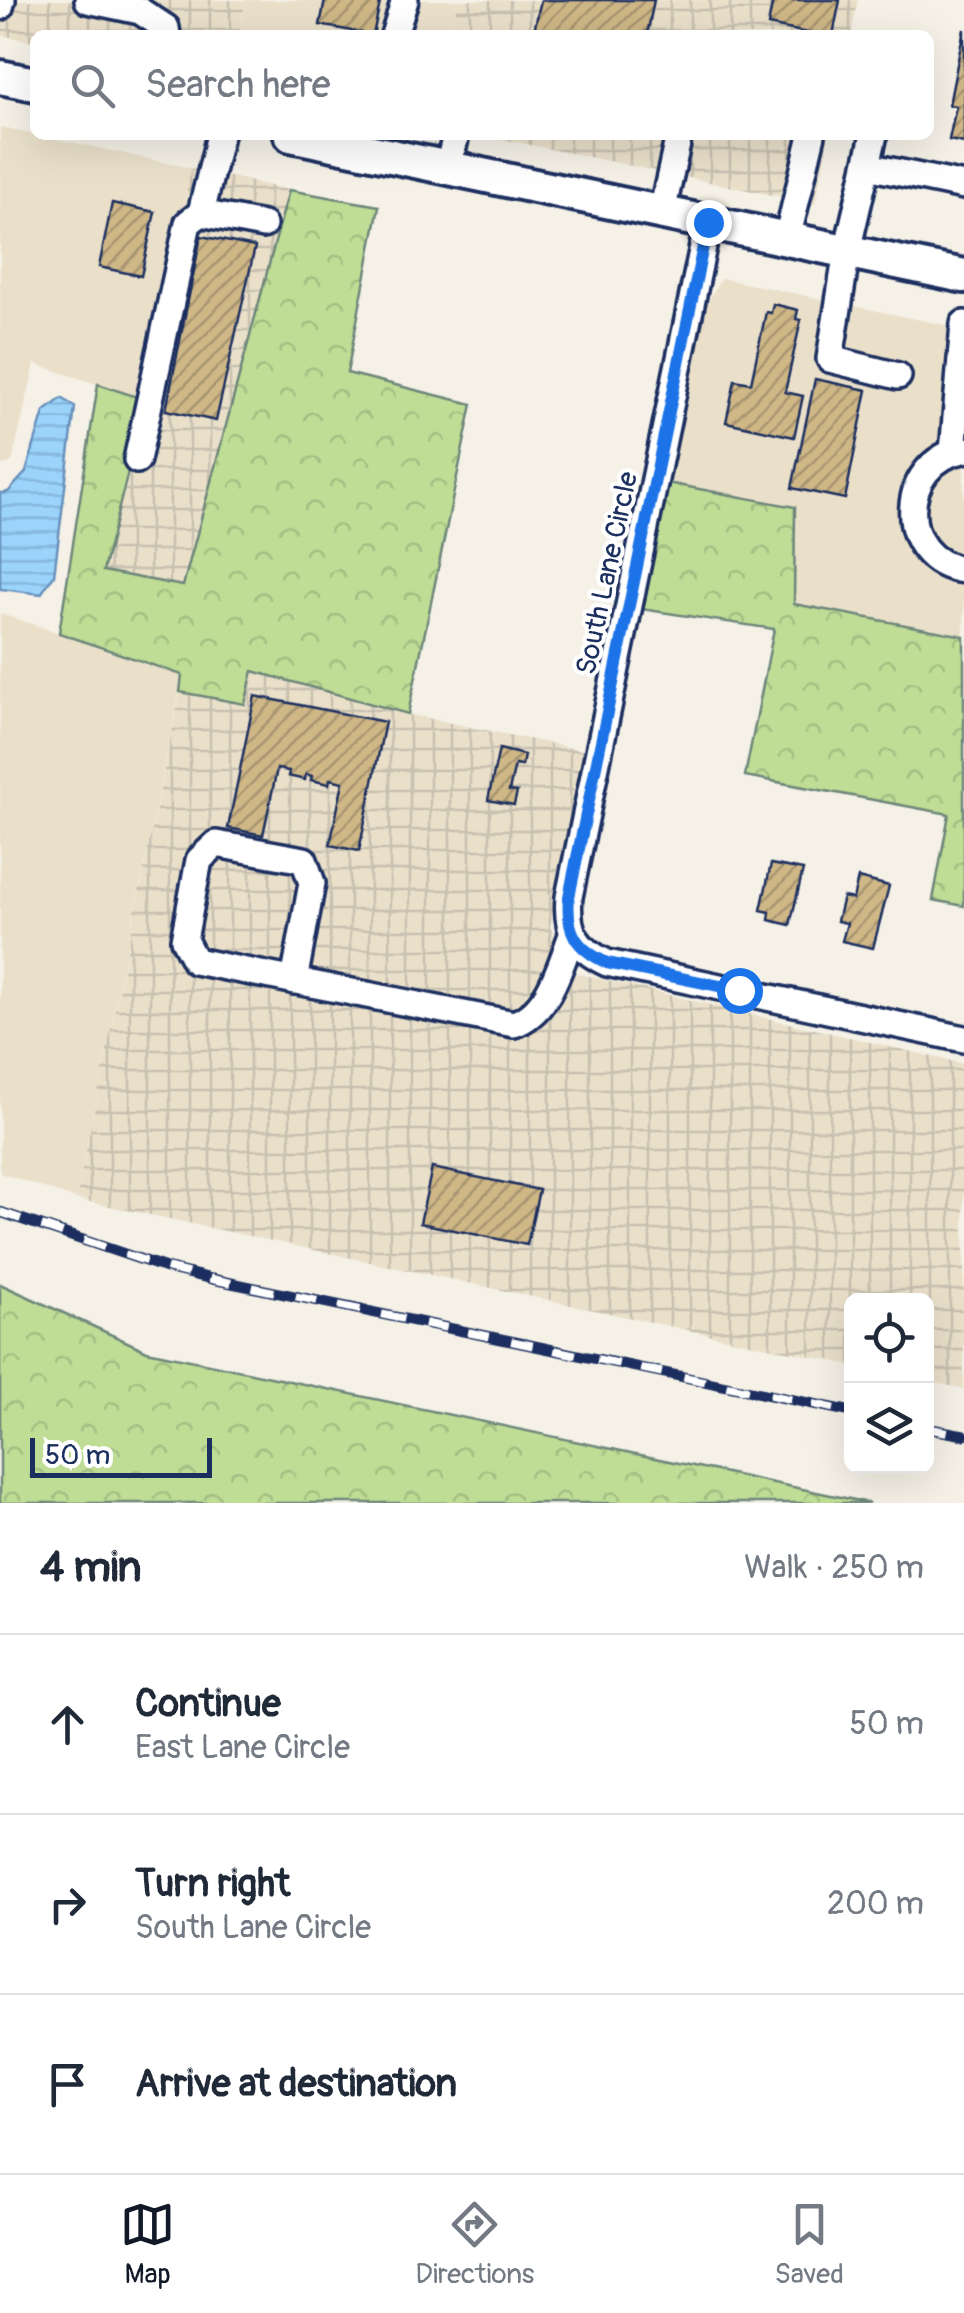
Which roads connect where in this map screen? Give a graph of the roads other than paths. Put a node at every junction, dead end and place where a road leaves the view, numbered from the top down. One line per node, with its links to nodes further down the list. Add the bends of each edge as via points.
1 (88, 0): 3 (street, via 140,11)
2 (405, 0): 4 (street)
3 (166, 30)
4 (396, 30)
5 (0, 76): 6 (main road)
6 (30, 83)
7 (219, 140): 17 (street)
8 (340, 140): 14 (main road)
9 (455, 140): 14 (street)
10 (679, 140): 16 (street)
11 (811, 140): 20 (street)
12 (873, 140): 13 (street)
13 (867, 166): 15 (street); 21 (street)
14 (448, 167): 16 (main road)
15 (964, 186)
16 (662, 212): 18 (main road)
17 (201, 213): 19 (street); 26 (street, via 188,224)
18 (708, 222): 20 (main road); 28 (street, South Lane Circle, via 569,897)
19 (263, 225)
20 (787, 238): 21 (main road)
21 (847, 251): 22 (main road); 24 (street, via 830,359)
22 (964, 276)
23 (964, 324): 25 (street)
24 (898, 376)
25 (958, 451): 27 (street, via 922,475 911,512 924,549)
26 (137, 460)
27 (964, 570)
28 (572, 935): 29 (street, via 539,1006 514,1024); 30 (street, via 607,963)
29 (294, 980): 29 (street, via 195,961 184,940 199,860 216,844 304,860 312,882)
30 (964, 1039)

